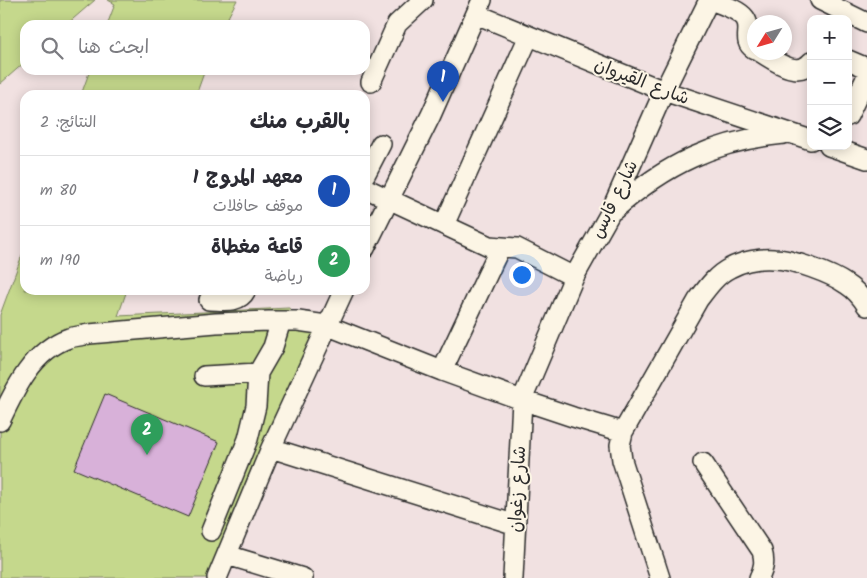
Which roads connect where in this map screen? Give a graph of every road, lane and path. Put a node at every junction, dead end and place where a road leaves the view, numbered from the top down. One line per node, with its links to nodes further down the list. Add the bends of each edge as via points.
1 (423, 0): 13 (street, via 397,24)
2 (709, 0): 5 (street, via 743,15); 14 (street, شارع قابس)
3 (820, 0): 6 (street)
4 (479, 7): 7 (street, شارع القيروان); 23 (street)
5 (747, 22)
6 (867, 23)
7 (529, 36): 14 (street, شارع القيروان); 25 (street)
8 (775, 60): 10 (street, via 794,70)
9 (852, 62): 11 (street)
10 (807, 66)
11 (867, 68)
12 (867, 76): 15 (street)
13 (371, 82)
14 (664, 92): 16 (street, شارع القيروان); 24 (street, شارع قابس)
15 (852, 108)
16 (790, 133): 17 (street, شارع القيروان); 24 (street, via 762,136 708,150 672,167)
17 (807, 139)
18 (382, 144): 21 (street)
19 (841, 150): 20 (street)
20 (867, 159)
21 (370, 166)
22 (370, 190): 23 (street)
23 (389, 200): 25 (street); 26 (street)
24 (609, 215): 28 (street, شارع قابس)
25 (444, 225): 27 (street)
26 (370, 238)
27 (500, 248): 28 (street, via 517,248); 35 (street)
28 (574, 277): 38 (street, شارع قابس)
29 (244, 295): 31 (street, via 235,300)
30 (341, 295): 34 (street)
31 (209, 300)
32 (867, 306): 40 (street, via 846,284 796,262 776,258 750,261 728,269 712,281 698,300)
33 (281, 321): 34 (street); 36 (street, via 273,347); 39 (street, via 89,334 68,339 50,348 34,362)
34 (326, 325): 35 (street); 41 (street)
35 (442, 371): 38 (street)
36 (258, 373): 37 (street); 44 (street, via 252,424)
37 (204, 376)
38 (522, 400): 40 (street); 43 (street, شارع زغوان)
39 (0, 421)
40 (623, 432): 49 (street, via 620,445 622,460)
41 (271, 448): 43 (street); 45 (street)
42 (703, 463): 50 (street, via 762,551 765,559)
43 (516, 525): 48 (street, شارع زغوان)
44 (211, 531)
45 (227, 555): 46 (street); 47 (street)
46 (217, 578)
47 (303, 578)
48 (513, 578)
49 (660, 578)
50 (759, 578)

